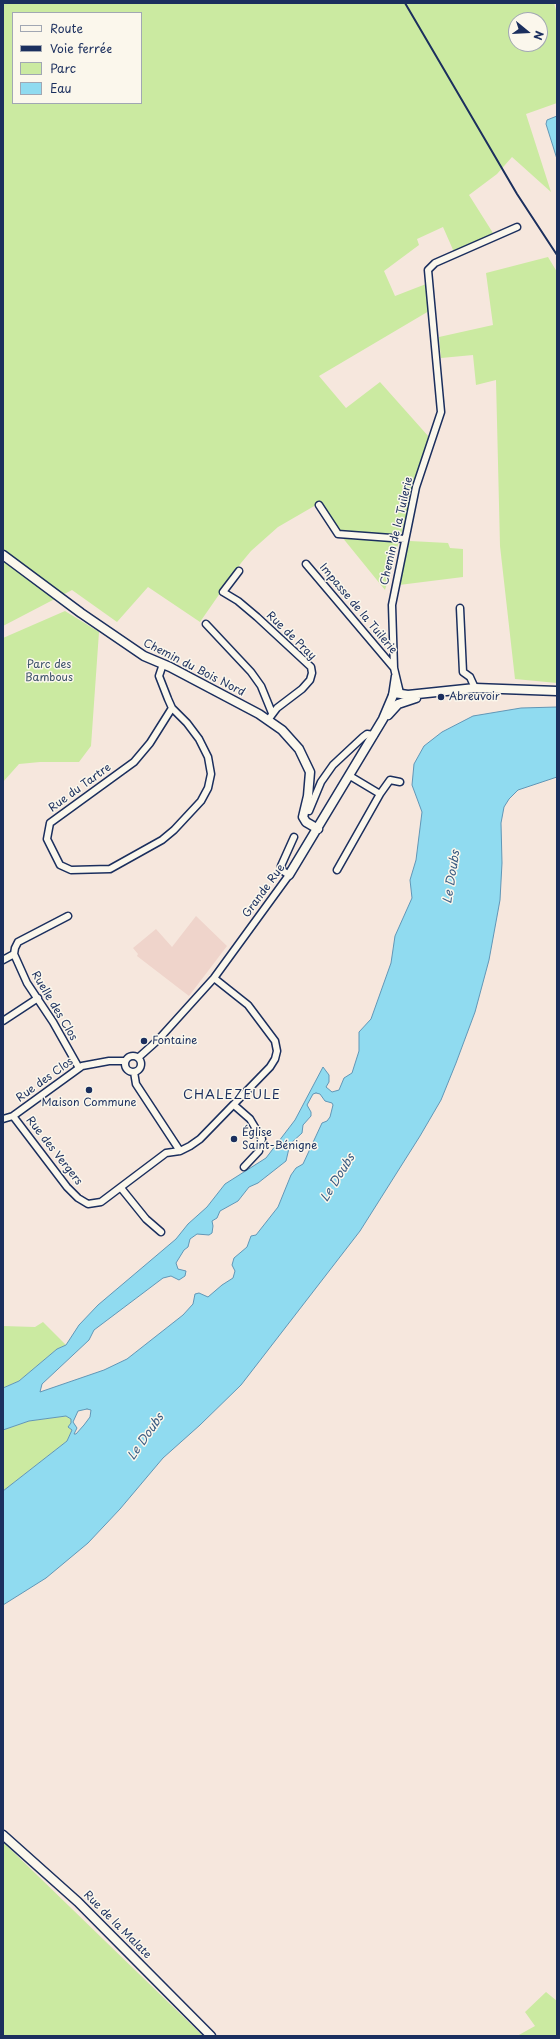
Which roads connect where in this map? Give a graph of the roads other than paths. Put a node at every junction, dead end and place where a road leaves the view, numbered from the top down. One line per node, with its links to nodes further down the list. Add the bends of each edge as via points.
1 (517, 227): 3 (street, Chemin de la Tuilerie, via 435,262 428,270 441,412 416,488)
2 (319, 506): 3 (street, via 338,534)
3 (405, 539): 10 (street, Chemin de la Tuilerie, via 392,605)
4 (3, 555): 9 (street, Chemin du Bois Nord, via 144,656)
5 (306, 564): 10 (street, Impasse de la Tuilerie)
6 (239, 571): 15 (street, Rue de Pray, via 223,592 257,617 311,667 310,680)
7 (460, 608): 11 (street, via 463,672 470,677)
8 (206, 624): 15 (street, via 252,672 261,686)
9 (163, 664): 14 (street, Rue du Tartre, via 159,676 160,683); 15 (street, Chemin du Bois Nord)
10 (394, 668): 13 (street, Chemin de la Tuilerie)
11 (475, 688): 12 (street); 13 (street)
12 (557, 691)
13 (398, 698): 16 (street, Grande Rue)
14 (172, 708): 14 (street, Rue du Tartre, via 199,739 208,757 212,774 199,804 162,840 110,869 71,870 60,865 47,839 50,823 134,762 154,738)
15 (270, 716): 21 (street, Chemin du Bois Nord, via 289,735 310,772 302,817)
16 (374, 735): 17 (street, Grande Rue); 20 (street, via 367,734 333,765 321,782)
17 (350, 776): 19 (street); 21 (street, Grande Rue)
18 (400, 782): 19 (street, via 390,780)
19 (380, 794): 23 (street)
20 (309, 811)
21 (318, 829): 24 (street, Grande Rue)
22 (294, 837): 24 (street, via 281,866)
23 (337, 870)
24 (289, 875): 28 (street, Grande Rue)
25 (68, 916): 26 (street, via 18,942)
26 (14, 954): 27 (street); 29 (street, Ruelle des Clos, via 27,983)
27 (3, 960)
28 (214, 978): 31 (street, Grande Rue); 35 (street, via 248,1005 275,1041 277,1051 270,1067)
29 (38, 998): 30 (street); 33 (street, Ruelle des Clos)
30 (3, 1021)
31 (139, 1058): 32 (street, via 131,1056); 34 (street, via 141,1065)
32 (125, 1061): 33 (street, Rue des Clos, via 88,1064); 34 (street, via 126,1069)
33 (79, 1068): 36 (street, Rue des Clos)
34 (134, 1072): 38 (street, via 136,1084)
35 (234, 1105): 38 (street, via 200,1139); 39 (street, via 250,1119 262,1139 259,1151)
36 (13, 1116): 37 (street, Rue des Clos); 40 (street, Rue des Vergers, via 78,1198 88,1204 102,1202)
37 (3, 1119)
38 (180, 1151): 40 (street, via 166,1152)
39 (244, 1167)
40 (121, 1188): 41 (street, via 146,1220)
41 (161, 1232)
42 (3, 1835): 43 (street, Rue de la Malate, via 84,1907)
43 (211, 2036)

